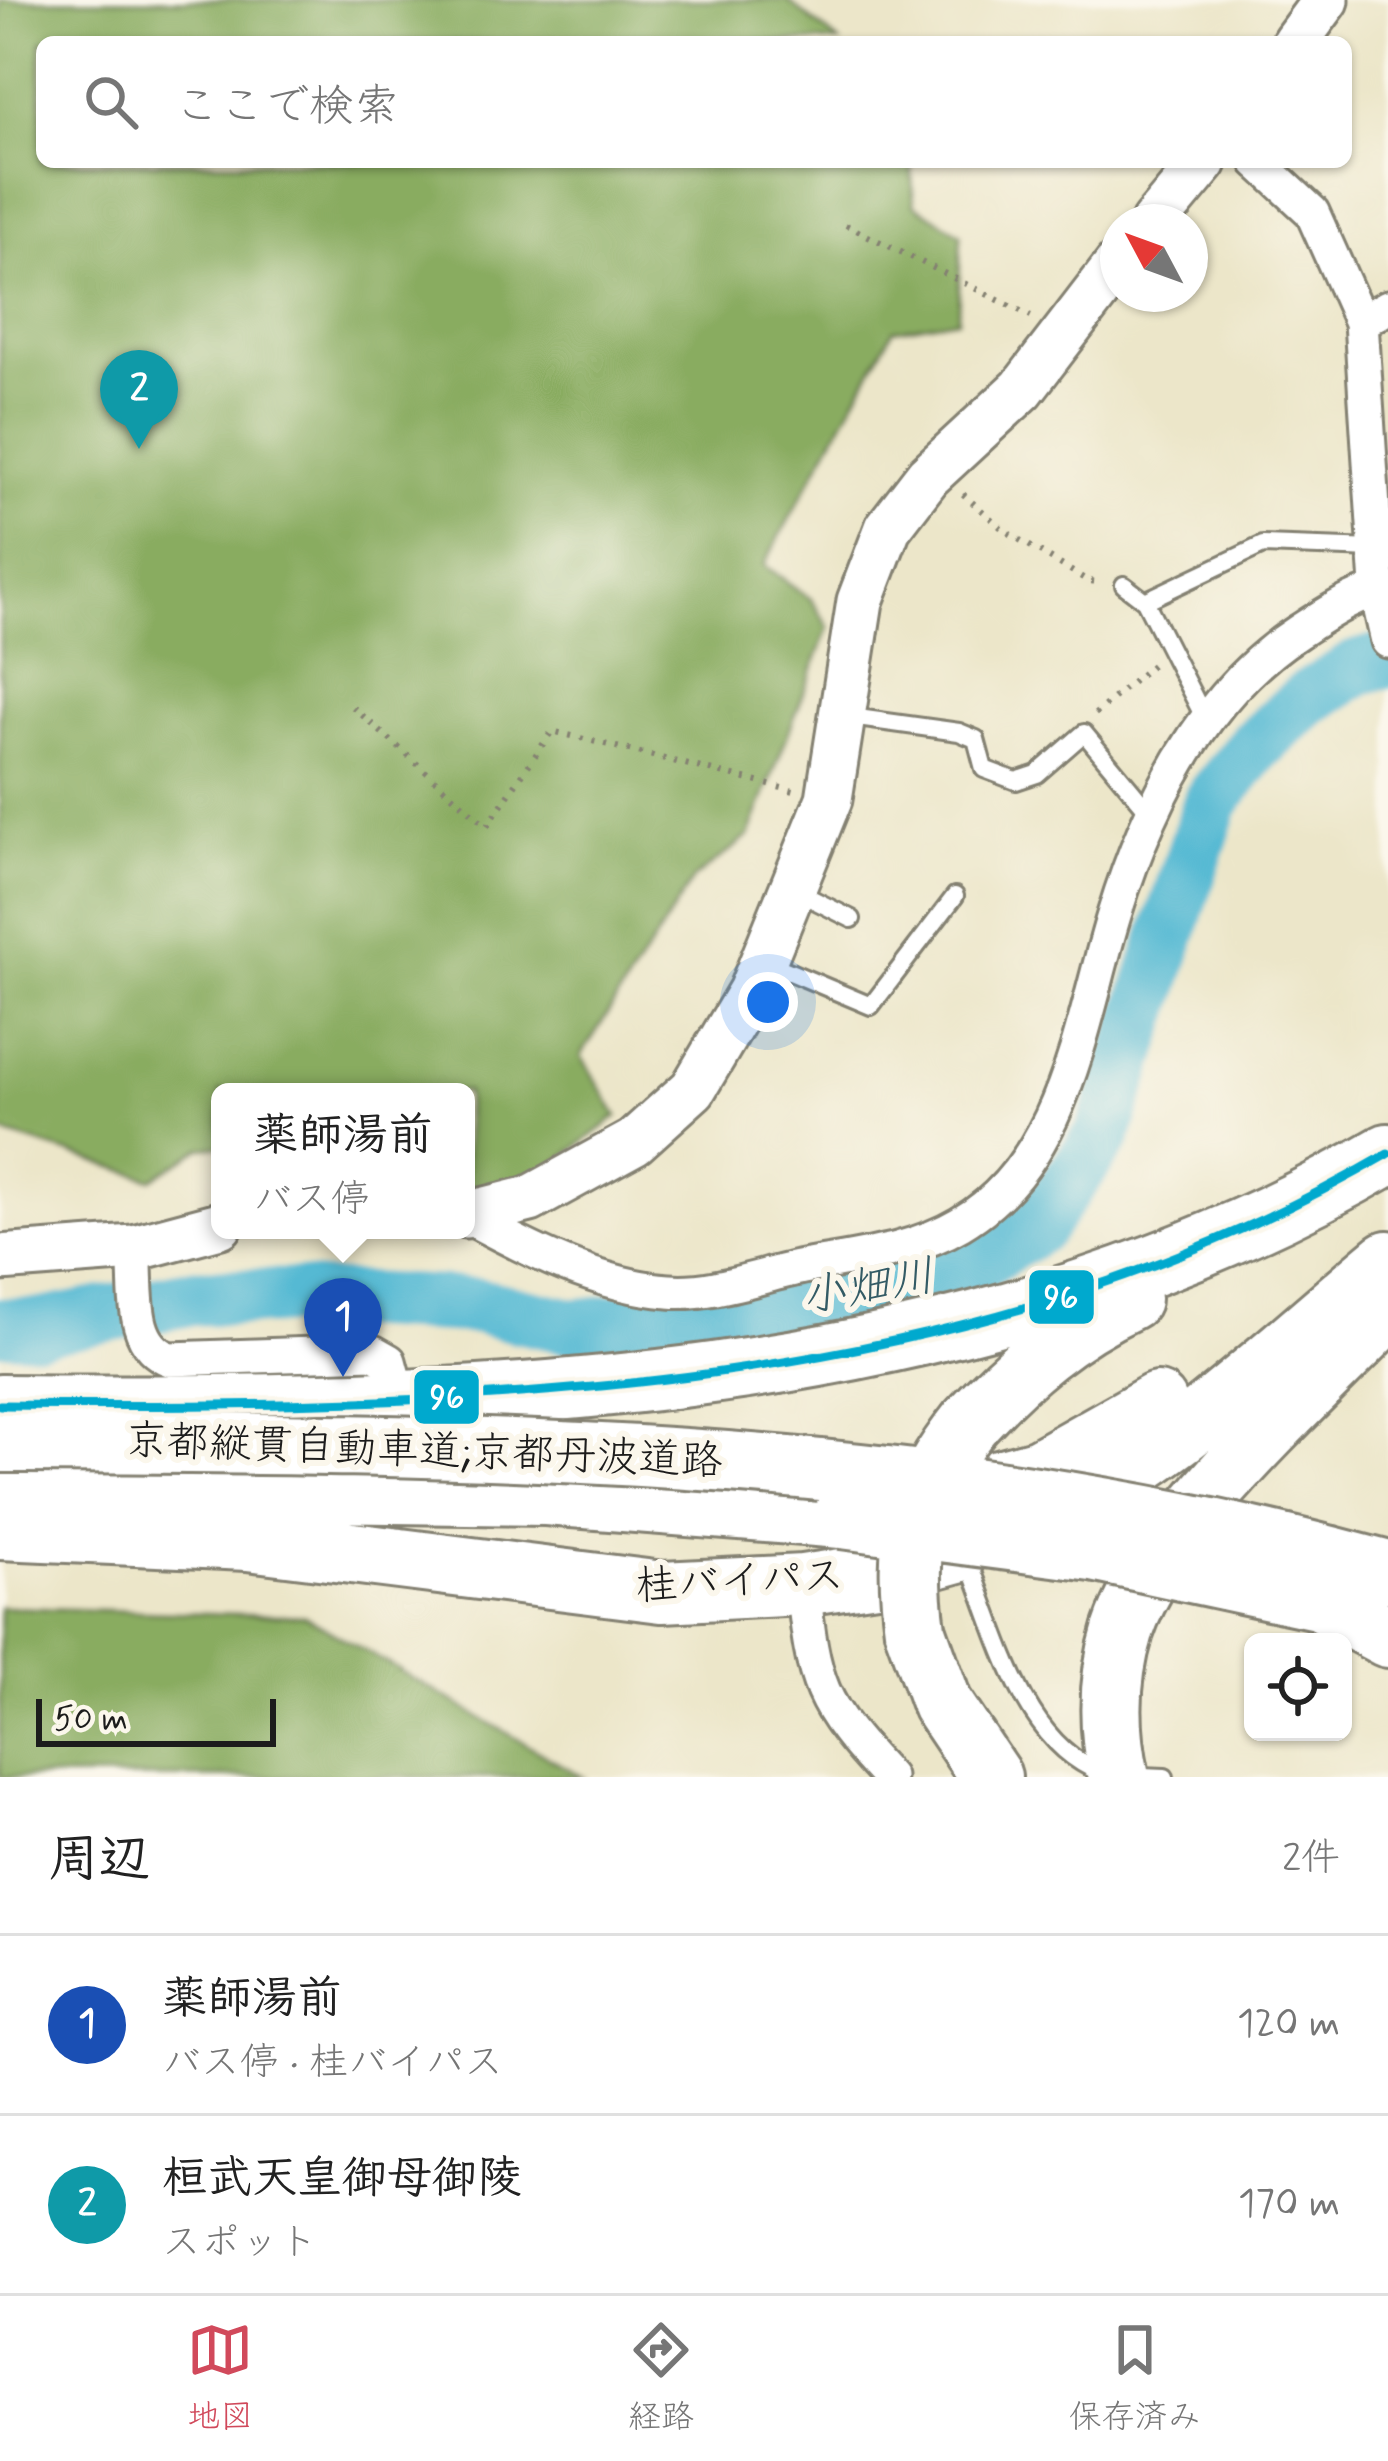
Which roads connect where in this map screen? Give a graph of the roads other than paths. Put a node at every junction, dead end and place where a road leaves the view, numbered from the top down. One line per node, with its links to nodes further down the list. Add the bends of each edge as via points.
1 (1326, 0): 2 (main road)
2 (1299, 36)
3 (1199, 168): 5 (main road)
4 (1264, 168): 7 (street, via 1312,212)
5 (1169, 204)
6 (1100, 286): 14 (main road, via 1022,389 935,469 888,528 867,583)
7 (1374, 315): 8 (street)
8 (1379, 462): 9 (street)
9 (1375, 549): 11 (street); 12 (lane, via 1263,545)
10 (1124, 585): 12 (lane)
11 (1382, 594): 13 (street); 15 (street, via 1273,648)
12 (1144, 602): 15 (lane)
13 (1388, 641)
14 (842, 716): 16 (lane, via 959,732 976,739 984,769 1016,781 1037,774 1084,733); 17 (main road, via 829,799)
15 (1205, 719): 16 (street)
16 (1152, 814): 23 (street, via 1115,910 1067,1085 1024,1166 962,1224 891,1252 672,1292 524,1248)
17 (792, 889): 19 (lane); 20 (main road)
18 (955, 896): 20 (lane, via 871,1006)
19 (853, 919)
20 (763, 961): 22 (main road, via 693,1089 634,1142 530,1199)
21 (1381, 1183): 29 (highway, via 1276,1211 1147,1266 946,1330 736,1373); 30 (highway, via 1193,1378 1134,1420 1040,1469 934,1495 814,1491 379,1444); 45 (highway, bridge, via 1085,1320 1006,1383 942,1457 915,1517 915,1629 942,1704)
22 (475, 1213)
23 (475, 1220)
24 (211, 1229): 26 (main road)
25 (0, 1258): 26 (main road)
26 (136, 1262): 29 (street, via 142,1338 157,1354 373,1352 389,1361)
27 (1388, 1262): 36 (highway, 桂バイパス, via 1132,1469 1080,1502)
28 (1388, 1310): 42 (highway, via 1196,1514 1140,1592 1124,1628)
29 (400, 1402): 30 (highway)
30 (110, 1403): 31 (highway)
31 (0, 1405)
32 (0, 1442): 34 (highway, 京都縦貫自動車道;京都丹波道路, bridge, via 553,1450)
33 (0, 1488): 34 (highway, 京都縦貫自動車道;京都丹波道路)
34 (844, 1495): 37 (highway, bridge, via 1109,1505); 37 (highway, bridge, via 1093,1551)
35 (0, 1529): 39 (highway, 桂バイパス, via 248,1540 662,1592)
36 (964, 1550): 39 (highway, 桂バイパス); 42 (lane, via 1027,1701 1055,1744)
37 (1343, 1557): 38 (highway); 40 (highway); 41 (highway)
38 (1388, 1572)
39 (803, 1585): 44 (street, via 815,1678 840,1725)
40 (1388, 1619)
41 (1388, 1637)
42 (1105, 1773)
43 (1142, 1776): 46 (lane)
44 (888, 1777)
45 (991, 1777)
46 (1165, 1777)

